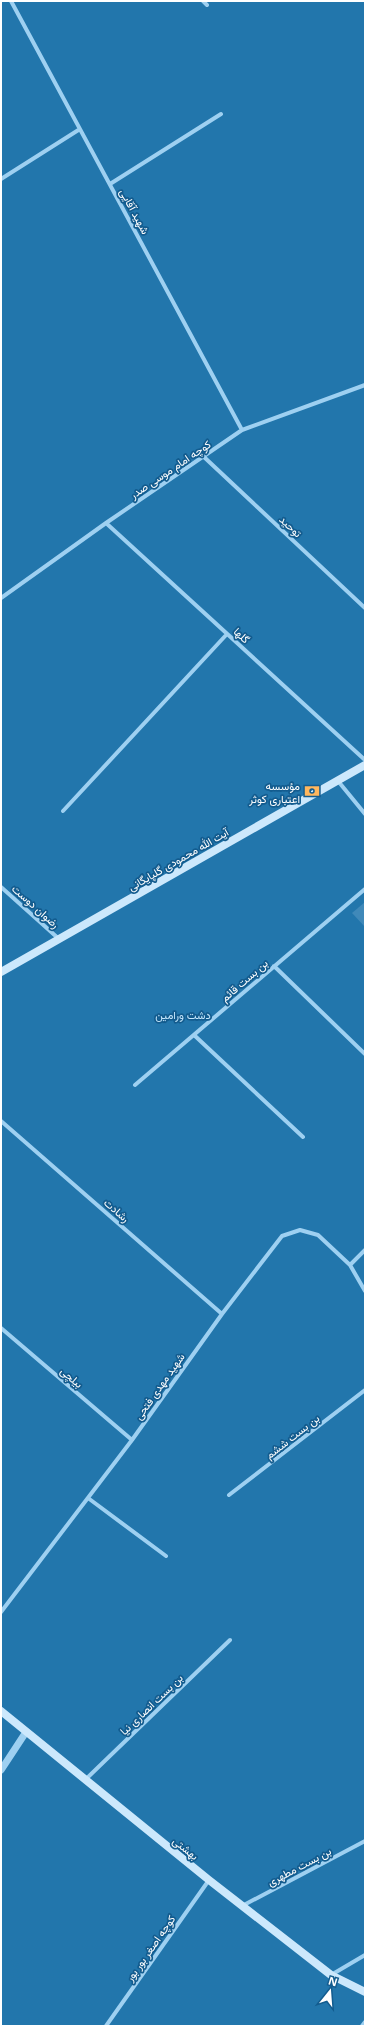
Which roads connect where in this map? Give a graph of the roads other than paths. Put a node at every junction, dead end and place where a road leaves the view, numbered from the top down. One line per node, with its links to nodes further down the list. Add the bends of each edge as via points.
1 (11, 1): 5 (street, شهید آقایی)
2 (203, 1): 3 (street)
3 (207, 6)
4 (221, 114): 7 (street)
5 (80, 129): 6 (street); 7 (street, شهید آقایی)
6 (1, 179)
7 (110, 184): 9 (street, شهید آقایی)
8 (365, 385): 9 (street, کوچه امام موسی صدر)
9 (242, 430): 10 (street, کوچه امام موسی صدر)
10 (204, 457): 11 (street, کوچه امام موسی صدر); 13 (street, توحید)
11 (106, 523): 12 (street, کوچه امام موسی صدر); 14 (street, گلها)
12 (1, 598)
13 (365, 608)
14 (227, 634): 15 (street, گلها); 18 (street)
15 (365, 760)
16 (365, 765): 17 (main road, آیت الله محمودی گلپایگانی)
17 (338, 780): 19 (street); 22 (main road, آیت الله محمودی گلپایگانی)
18 (63, 811)
19 (365, 814)
20 (1, 887): 22 (street, رضوان دوست)
21 (365, 889): 23 (street, بن بست قائم)
22 (59, 939): 24 (main road, آیت الله محمودی گلپایگانی)
23 (274, 966): 25 (street, بن بست قائم); 26 (street)
24 (1, 972)
25 (194, 1035): 27 (street, بن بست قائم); 29 (street)
26 (365, 1054)
27 (135, 1085)
28 (1, 1121): 33 (street, رشادت)
29 (303, 1137)
30 (365, 1250): 31 (street)
31 (350, 1265): 32 (street, شهید مهدی فتحی); 33 (street, شهید مهدی فتحی, via 318,1235 300,1230 282,1236)
32 (365, 1292)
33 (222, 1314): 36 (street, شهید مهدی فتحی)
34 (1, 1328): 36 (street, بیلچی)
35 (365, 1390): 37 (street, بن بست ششم)
36 (132, 1440): 38 (street, شهید مهدی فتحی)
37 (229, 1495)
38 (88, 1498): 39 (street); 40 (street, شهید مهدی فتحی)
39 (166, 1556)
40 (1, 1612)
41 (230, 1640): 45 (street, بن بست انصاری نیا)
42 (1, 1711): 43 (main road, بهشتی)
43 (26, 1732): 44 (street); 45 (main road, بهشتی)
44 (1, 1770)
45 (85, 1780): 47 (main road, بهشتی)
46 (365, 1841): 48 (street, بن بست مطهری)
47 (209, 1880): 48 (main road, بهشتی); 53 (street, کوچه اصغر بور بور)
48 (242, 1906): 50 (main road, بهشتی)
49 (365, 1955): 50 (street)
50 (332, 1975): 51 (main road, بهشتی)
51 (365, 1992)
52 (365, 2022): 54 (street)
53 (106, 2026)
54 (362, 2026)

